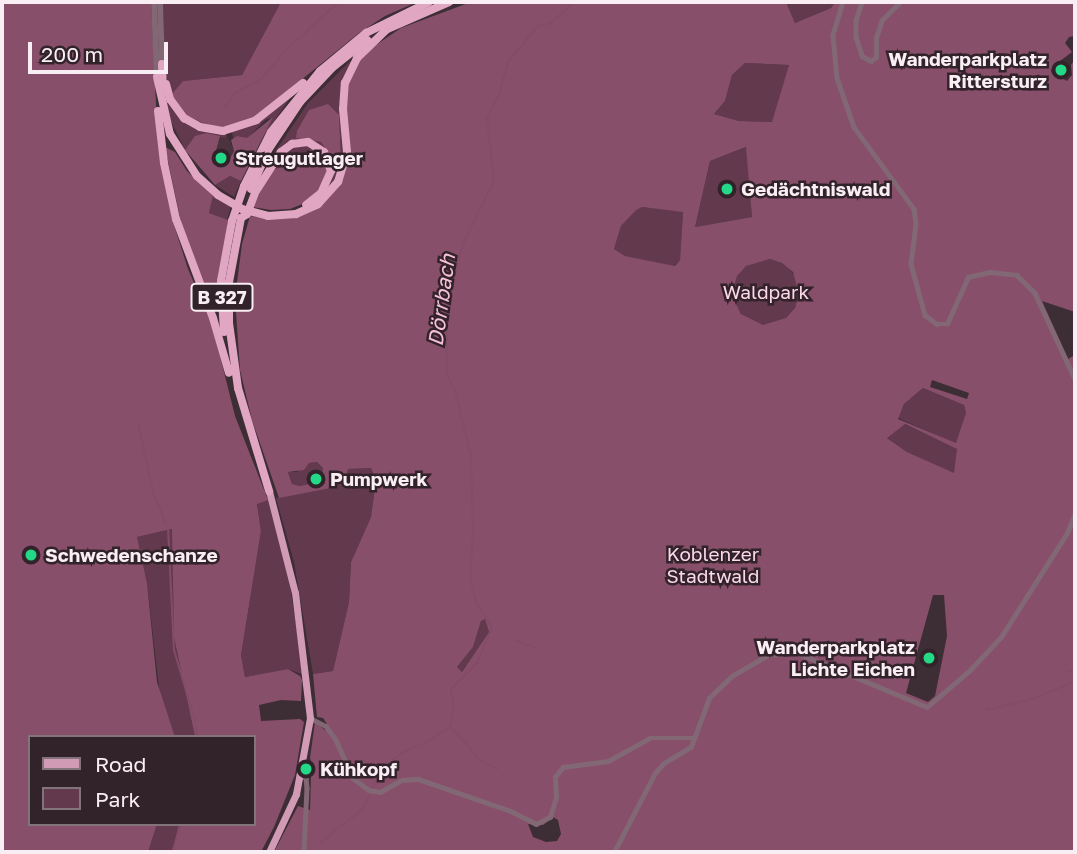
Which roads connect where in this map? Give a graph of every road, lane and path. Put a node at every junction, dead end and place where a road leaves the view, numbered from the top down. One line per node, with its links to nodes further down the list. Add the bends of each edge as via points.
1 (154, 2): 11 (street)
2 (160, 2): 9 (street)
3 (429, 2): 10 (highway, B 327, via 366,33)
4 (449, 2): 8 (highway, B 327)
5 (843, 2): 15 (street, via 833,33 837,78 854,127 914,209 911,264 925,314 937,324 947,324 968,277 990,272 1017,275 1035,293)
6 (862, 2): 7 (street, via 856,37 862,56 871,61 876,57 882,20)
7 (900, 2)
8 (387, 29): 11 (highway, via 355,61 345,83 347,152 338,181 318,204 296,214 268,216 242,209 197,176 170,134); 12 (highway, B 327, via 350,53 300,102 268,150)
9 (162, 64): 10 (highway, via 166,89 176,109 193,124 223,131 256,120); 12 (highway, via 165,104 181,147 200,173 232,198 268,212 306,205 330,178 327,157 312,144 292,144)
10 (320, 71): 12 (highway, B 327, via 271,132)
11 (157, 77): 14 (highway, via 169,191)
12 (250, 189): 13 (highway, B 327, bridge)
13 (238, 221): 14 (highway, B 327, via 222,281); 16 (highway, B 327, via 229,282 229,323 237,388)
14 (229, 373): 16 (highway, B 327)
15 (1075, 379)
16 (269, 491): 18 (main road, B 327, via 294,586)
17 (1075, 513): 19 (street, via 999,639 927,706 807,655 781,652 748,665 712,695 700,715)
18 (310, 718): 19 (street, via 326,726 353,778 369,790 380,792 402,780 418,779 536,824 550,817 556,775 563,767 608,761 650,738); 20 (main road, B 327)
19 (695, 738): 23 (street, via 688,749 658,769)
20 (301, 775): 21 (main road, B 327); 22 (street, via 307,788)
21 (269, 852)
22 (304, 852)
23 (614, 852)

